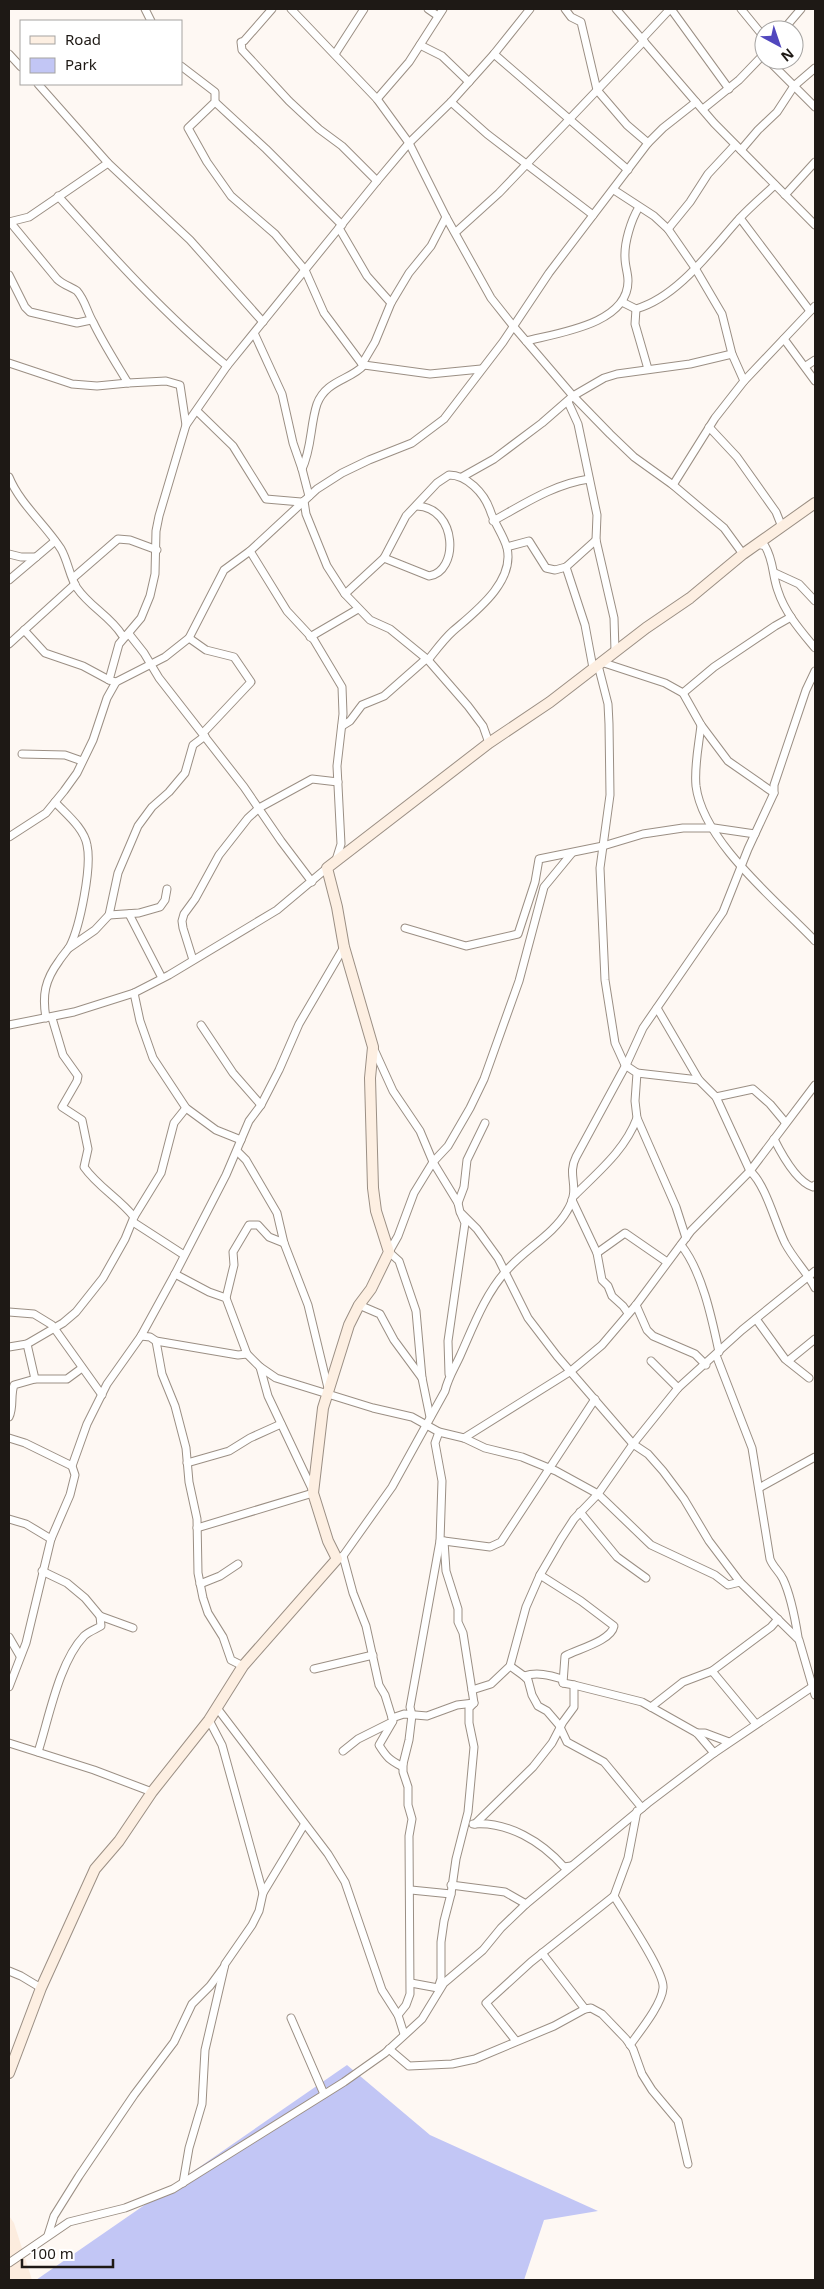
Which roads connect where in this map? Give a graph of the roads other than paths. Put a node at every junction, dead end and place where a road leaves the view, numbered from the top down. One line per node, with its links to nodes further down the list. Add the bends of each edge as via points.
1 (272, 9): 44 (street, via 241,42 242,50 289,101)
2 (291, 9): 18 (street)
3 (364, 9): 18 (street)
4 (428, 9): 12 (street)
5 (443, 9): 12 (street)
6 (530, 9): 19 (street)
7 (565, 9): 29 (street, via 581,22)
8 (616, 9): 15 (street)
9 (671, 9): 15 (street); 28 (street)
10 (741, 9): 14 (street)
11 (800, 9): 13 (street)
12 (438, 16): 16 (street)
13 (791, 20)
14 (754, 25)
15 (643, 40): 29 (street); 33 (street)
16 (420, 45): 25 (street, via 442,56); 30 (street, via 404,70)
17 (9, 54): 20 (street)
18 (335, 54): 30 (street)
19 (494, 54): 25 (street); 36 (street)
20 (20, 65)
21 (754, 66): 28 (street)
22 (182, 67): 31 (street, via 215,92)
23 (815, 68): 27 (street)
24 (779, 70): 27 (street)
25 (469, 82): 32 (street)
26 (39, 85): 41 (street)
27 (794, 86): 34 (street); 39 (street, via 777,112)
28 (729, 89): 35 (street)
29 (597, 90): 36 (street); 38 (street)
30 (377, 99): 37 (street)
31 (215, 102): 55 (street, via 266,149); 59 (street, via 190,123 189,130 231,196 275,234)
32 (451, 102): 37 (street); 42 (street)
33 (696, 102): 35 (street); 38 (street)
34 (815, 107)
35 (703, 109): 39 (street)
36 (569, 120): 42 (street); 43 (street)
37 (409, 143): 44 (street); 51 (street)
38 (648, 144): 43 (street)
39 (738, 147): 45 (street); 56 (street, via 708,174)
40 (815, 162): 47 (street)
41 (108, 163): 48 (street); 66 (street, via 190,240)
42 (526, 165): 50 (street); 57 (street)
43 (628, 170): 46 (street)
44 (377, 181): 55 (street)
45 (775, 185): 47 (street); 52 (street)
46 (614, 190): 49 (street); 50 (street)
47 (785, 195): 54 (street)
48 (58, 196): 53 (street, via 29,217); 75 (street, via 159,305)
49 (640, 207): 56 (street); 61 (street, via 632,218 626,245 628,282)
50 (593, 215): 67 (street, via 549,273)
51 (446, 217): 57 (street); 62 (street, via 431,246)
52 (740, 218): 58 (street); 64 (street)
53 (9, 222): 65 (street, via 57,279 77,292)
54 (815, 225)
55 (340, 226): 59 (street); 62 (street, via 367,276)
56 (668, 228): 58 (street)
57 (456, 232): 67 (street, via 491,298)
58 (696, 268): 63 (street, via 660,299); 71 (street, via 722,314)
59 (305, 270): 66 (street); 74 (street, via 324,313)
60 (9, 275): 65 (street, via 30,312 77,324)
61 (622, 302): 63 (street); 70 (street, via 603,319)
62 (391, 303): 74 (street)
63 (636, 309): 78 (street, via 635,324)
64 (813, 309): 69 (street)
65 (91, 320): 81 (street)
66 (263, 322): 68 (street)
67 (514, 327): 70 (street); 77 (street)
68 (255, 335): 75 (street); 86 (street, via 282,394)
69 (784, 339): 76 (street); 79 (street)
70 (526, 340): 82 (street)
71 (732, 354): 78 (street); 79 (street)
72 (815, 360): 76 (street)
73 (9, 364): 81 (street, via 72,384)
74 (363, 365): 77 (street, via 430,374); 86 (street, via 336,381 317,404 310,446)
75 (228, 366): 83 (street)
76 (806, 366): 80 (street)
77 (482, 369): 91 (street, via 444,419 425,435 412,444 342,473)
78 (648, 369): 82 (street, via 604,378)
79 (744, 381): 85 (street)
80 (815, 381)
81 (128, 383): 84 (street, via 166,381 180,385)
82 (571, 399): 87 (street, via 494,459); 89 (street); 90 (street, via 634,457)
83 (197, 411): 84 (street); 91 (street, via 233,446 266,499)
84 (186, 425): 100 (street, via 159,516)
85 (709, 427): 90 (street); 95 (street, via 737,458 776,512)
86 (302, 469): 91 (street)
87 (462, 476): 93 (street, via 443,478); 94 (street, via 481,494)
88 (9, 479): 97 (street)
89 (589, 479): 94 (street, via 556,488); 96 (street, via 597,515)
90 (673, 485): 103 (street, via 724,528)
91 (305, 500): 101 (street); 110 (street, via 306,514 327,566)
92 (815, 503): 95 (main road)
93 (417, 506): 105 (street, via 406,516); 105 (street, via 434,510 445,521 450,550 443,566 429,576)
94 (493, 520): 99 (street)
95 (782, 527): 98 (main road)
96 (596, 540): 106 (street); 120 (street, via 614,618)
97 (55, 541): 104 (street); 109 (street)
98 (757, 544): 103 (main road); 107 (street, via 765,546)
99 (507, 547): 106 (street, via 529,541 546,568); 121 (street, via 504,572 491,596)
100 (157, 550): 109 (street, via 118,539); 115 (street, via 156,574 150,596 141,618)
101 (250, 551): 116 (street, via 286,611); 117 (street, via 224,570)
102 (9, 554): 104 (street)
103 (743, 554): 120 (main road, via 690,598)
104 (36, 557): 108 (street)
105 (384, 558): 110 (street)
106 (566, 567): 123 (street)
107 (775, 573): 111 (street, via 799,584); 113 (street, via 777,590)
108 (9, 580)
109 (74, 581): 114 (street); 115 (street, via 86,599 122,635)
110 (345, 594): 112 (street)
111 (815, 601)
112 (358, 609): 116 (street); 121 (street, via 370,620 390,629)
113 (791, 617): 119 (street); 126 (street, via 714,667)
114 (24, 630): 118 (street); 125 (street, via 45,652)
115 (128, 635): 122 (street); 125 (street, via 116,651)
116 (310, 637): 128 (street, via 342,687)
117 (189, 638): 122 (street); 129 (street, via 206,650 234,657 251,682)
118 (9, 644)
119 (815, 648)
120 (615, 651): 123 (main road)
121 (427, 660): 128 (street, via 384,696 362,705); 130 (street, via 478,719)
122 (151, 665): 125 (street); 129 (street)
123 (597, 665): 126 (street, via 665,682); 130 (main road); 140 (street, via 608,704 609,724 610,795)
124 (815, 671): 134 (street, via 774,785)
125 (113, 681): 132 (street)
126 (683, 693): 127 (street)
127 (701, 725): 134 (street, via 728,761); 137 (street, via 696,784 700,802)
128 (342, 726): 133 (street)
129 (204, 734): 136 (street); 148 (street, via 194,745 185,772 138,826 118,873)
130 (489, 743): 142 (main road)
131 (22, 754): 132 (street, via 64,756)
132 (82, 761): 135 (street)
133 (338, 782): 136 (street, via 312,779); 142 (street, via 341,844)
134 (774, 793): 138 (street)
135 (55, 802): 139 (street, via 46,813); 152 (street, via 88,845 88,868 79,925)
136 (259, 808): 145 (street); 153 (street, via 219,855 184,914 183,928)
137 (714, 828): 138 (street); 140 (street, via 683,828 643,834); 143 (street)
138 (755, 834): 143 (street)
139 (9, 837)
140 (603, 846): 141 (street); 161 (street, via 600,868 605,980 615,1042)
141 (572, 853): 149 (street, via 539,859 536,882 518,934 466,946); 174 (street, via 544,887 519,981 484,1079 448,1146)
142 (336, 860): 144 (main road)
143 (741, 866): 150 (street); 156 (street, via 723,912)
144 (327, 868): 145 (street); 151 (main road, via 338,906)
145 (312, 882): 153 (street, via 277,910)
146 (167, 889): 147 (street, via 160,907)
147 (129, 914): 148 (street); 154 (street)
148 (109, 915): 152 (street, via 95,930)
149 (405, 928)
150 (815, 941)
151 (344, 947): 160 (main road); 166 (street, via 300,1024)
152 (69, 948): 157 (street, via 45,985 44,998)
153 (193, 960): 154 (street)
154 (162, 978): 155 (street)
155 (134, 993): 157 (street); 167 (street, via 153,1058)
156 (657, 1008): 161 (street, via 643,1028); 163 (street)
157 (49, 1018): 158 (street); 180 (street, via 63,1055 78,1076 62,1107 82,1120 88,1149 84,1167)
158 (9, 1024)
159 (201, 1025): 166 (street, via 233,1073)
160 (374, 1047): 174 (street, via 393,1091 420,1131); 184 (main road, via 370,1078 373,1188 376,1211)
161 (626, 1065): 162 (street); 177 (street, via 572,1164)
162 (637, 1073): 163 (street); 168 (street)
163 (699, 1080): 165 (street)
164 (815, 1085): 170 (street)
165 (716, 1097): 170 (street, via 753,1089); 175 (street)
166 (261, 1105): 172 (street)
167 (186, 1108): 172 (street, via 216,1130); 180 (street, via 174,1124 161,1172)
168 (637, 1118): 177 (street, via 620,1149); 181 (street)
169 (485, 1122): 178 (street, via 467,1160 464,1187)
170 (785, 1122): 171 (street)
171 (774, 1139): 175 (street); 176 (street, via 784,1158 806,1184)
172 (241, 1140): 173 (street)
173 (237, 1151): 182 (street, via 246,1160 277,1214); 186 (street)
174 (433, 1162): 178 (street); 184 (street, via 414,1193)
175 (750, 1171): 181 (street); 191 (street, via 764,1191 786,1244)
176 (815, 1185)
177 (574, 1197): 185 (street); 188 (street, via 552,1229)
178 (458, 1202): 179 (street)
179 (460, 1212): 188 (street, via 478,1229); 213 (street, via 465,1223 448,1341)
180 (134, 1219): 186 (street); 199 (street, via 103,1278 76,1312)
181 (686, 1238): 183 (street)
182 (284, 1243): 193 (street, via 269,1237 258,1225 249,1225 233,1252 234,1264); 219 (street, via 308,1305)
183 (681, 1245): 187 (street); 206 (street, via 691,1259 699,1282)
184 (389, 1252): 194 (main road, via 371,1289); 215 (street, via 399,1261 416,1311)
185 (597, 1253): 187 (street, via 625,1233); 197 (street, via 602,1280)
186 (184, 1255): 190 (street)
187 (667, 1262): 195 (street)
188 (505, 1271): 212 (street, via 528,1318); 213 (street, via 484,1302)
189 (815, 1271): 191 (street)
190 (175, 1274): 193 (street); 200 (street)
191 (808, 1277): 192 (street); 198 (street)
192 (815, 1288)
193 (226, 1298): 205 (street)
194 (358, 1305): 215 (street, via 380,1314 394,1340); 219 (main road)
195 (636, 1305): 197 (street); 209 (street, via 653,1336 695,1354)
196 (9, 1312): 199 (street, via 34,1314)
197 (628, 1314): 212 (street, via 602,1346)
198 (756, 1319): 206 (street); 208 (street)
199 (55, 1329): 203 (street); 211 (street)
200 (141, 1336): 202 (street); 218 (street)
201 (815, 1339): 208 (street)
202 (156, 1341): 205 (street); 230 (street, via 162,1374 186,1448)
203 (27, 1344): 204 (street); 214 (street)
204 (9, 1347)
205 (247, 1354): 210 (street)
206 (718, 1354): 209 (street); 233 (street, via 752,1448)
207 (651, 1361): 217 (street)
208 (788, 1361): 216 (street)
209 (706, 1364): 217 (street)
210 (260, 1367): 219 (street, via 270,1376); 223 (street, via 268,1396)
211 (82, 1368): 214 (street, via 67,1379); 218 (street)
212 (571, 1371): 220 (street); 227 (street)
213 (449, 1375): 222 (street, via 445,1391)
214 (35, 1378): 221 (street, via 14,1385)
215 (422, 1378): 222 (street)
216 (809, 1378)
217 (678, 1388): 228 (street)
218 (102, 1395): 231 (street, via 87,1424)
219 (329, 1395): 224 (street, via 412,1417); 234 (main road, via 323,1408)
220 (594, 1399): 228 (street); 232 (street)
221 (9, 1417)
222 (430, 1417): 224 (street)
223 (281, 1424): 230 (street, via 230,1451); 234 (street)
224 (426, 1424): 225 (street); 241 (street, via 392,1487)
225 (439, 1432): 227 (street); 240 (street, via 435,1443 442,1481)
226 (9, 1438): 231 (street)
227 (464, 1438): 232 (street)
228 (633, 1444): 235 (street); 246 (street, via 648,1454 663,1471)
229 (815, 1457): 233 (street)
230 (187, 1463): 238 (street)
231 (72, 1466): 239 (street, via 74,1475 70,1495)
232 (548, 1468): 235 (street); 240 (street, via 498,1545 490,1547)
233 (759, 1488): 252 (street, via 770,1559 786,1585)
234 (313, 1492): 238 (street); 241 (main road, via 328,1541)
235 (598, 1494): 236 (street); 246 (street, via 651,1545 715,1575 728,1585)
236 (580, 1512): 244 (street); 245 (street, via 617,1558)
237 (9, 1519): 239 (street, via 36,1529)
238 (197, 1528): 247 (street)
239 (50, 1539): 243 (street)
240 (442, 1541): 264 (street); 269 (street, via 415,1678 410,1707)
241 (340, 1558): 253 (street); 255 (main road)
242 (238, 1564): 247 (street)
243 (42, 1571): 248 (street, via 67,1584); 254 (street, via 26,1643)
244 (540, 1574): 256 (street, via 526,1607); 260 (street, via 614,1626 605,1638 565,1656)
245 (646, 1578)
246 (740, 1582): 249 (street)
247 (200, 1584): 255 (street, via 208,1613 223,1636 231,1660)
248 (100, 1616): 250 (street); 278 (street, via 101,1626 85,1635 68,1663 54,1696)
249 (778, 1619): 252 (street); 258 (street)
250 (133, 1628)
251 (9, 1637): 254 (street)
252 (798, 1640): 262 (street)
253 (373, 1655): 257 (street); 271 (street, via 379,1685)
254 (20, 1656): 263 (street)
255 (243, 1666): 268 (main road)
256 (510, 1666): 259 (street); 264 (street, via 491,1684)
257 (314, 1670)
258 (712, 1671): 267 (street, via 683,1682); 272 (street)
259 (524, 1676): 260 (street, via 550,1676 562,1679); 273 (street, via 538,1706 548,1711)
260 (562, 1683): 261 (street)
261 (574, 1684): 267 (street, via 627,1697); 273 (street, via 574,1707)
262 (814, 1686): 265 (street); 272 (street)
263 (9, 1687)
264 (472, 1690): 266 (street)
265 (815, 1695)
266 (474, 1703): 269 (street, via 431,1716); 285 (street, via 469,1708 474,1747)
267 (651, 1707): 274 (street)
268 (217, 1708): 270 (main road); 284 (street)
269 (412, 1715): 271 (street, via 404,1714); 280 (street, via 410,1740)
270 (209, 1720): 281 (main road); 289 (street, via 222,1745)
271 (392, 1720): 277 (street); 280 (street, via 379,1745 394,1763)
272 (756, 1724): 275 (street)
273 (560, 1730): 282 (street, via 569,1744 604,1762); 283 (street, via 533,1767)
274 (697, 1733): 275 (street); 279 (street)
275 (730, 1742): 279 (street)
276 (9, 1743): 278 (street)
277 (344, 1751)
278 (38, 1752): 281 (street)
279 (714, 1753): 282 (street)
280 (403, 1764): 288 (street, via 412,1819 409,1836)
281 (152, 1792): 297 (main road, via 119,1841 95,1868)
282 (639, 1810): 286 (street); 291 (street, via 628,1858)
283 (475, 1824): 285 (street); 286 (street, via 498,1827 531,1838 564,1867)
284 (304, 1825): 289 (street); 300 (street, via 328,1854 345,1882 382,1990)
285 (466, 1826): 287 (street)
286 (572, 1866): 292 (street)
287 (451, 1885): 290 (street); 292 (street, via 505,1892)
288 (411, 1890): 290 (street); 296 (street)
289 (263, 1893): 294 (street, via 255,1919)
290 (451, 1894): 298 (street, via 441,1942)
291 (614, 1896): 293 (street); 304 (street, via 647,1950 663,1986 653,2011)
292 (526, 1904): 298 (street, via 483,1950)
293 (542, 1953): 299 (street); 303 (street, via 486,2003)
294 (225, 1964): 309 (street, via 206,2050 202,2104); 310 (street, via 192,2004 174,2042 130,2101 54,2216)
295 (9, 1971): 297 (street)
296 (411, 1983): 298 (street); 300 (street, via 408,2000)
297 (41, 1988): 306 (main road)
298 (438, 1990): 302 (street, via 422,2020)
299 (585, 2009): 303 (street); 304 (street, via 591,2008 602,2014)
300 (398, 2015): 302 (street)
301 (291, 2018): 307 (street)
302 (404, 2034): 305 (street)
303 (516, 2041): 305 (street, via 475,2059 434,2066 409,2066)
304 (630, 2045): 308 (street, via 652,2090 678,2121)
305 (389, 2049): 307 (street)
306 (9, 2073)
307 (324, 2094): 309 (street)
308 (688, 2164)
309 (183, 2183): 310 (street, via 125,2208 74,2220)
310 (48, 2235): 311 (street)
311 (9, 2263)

